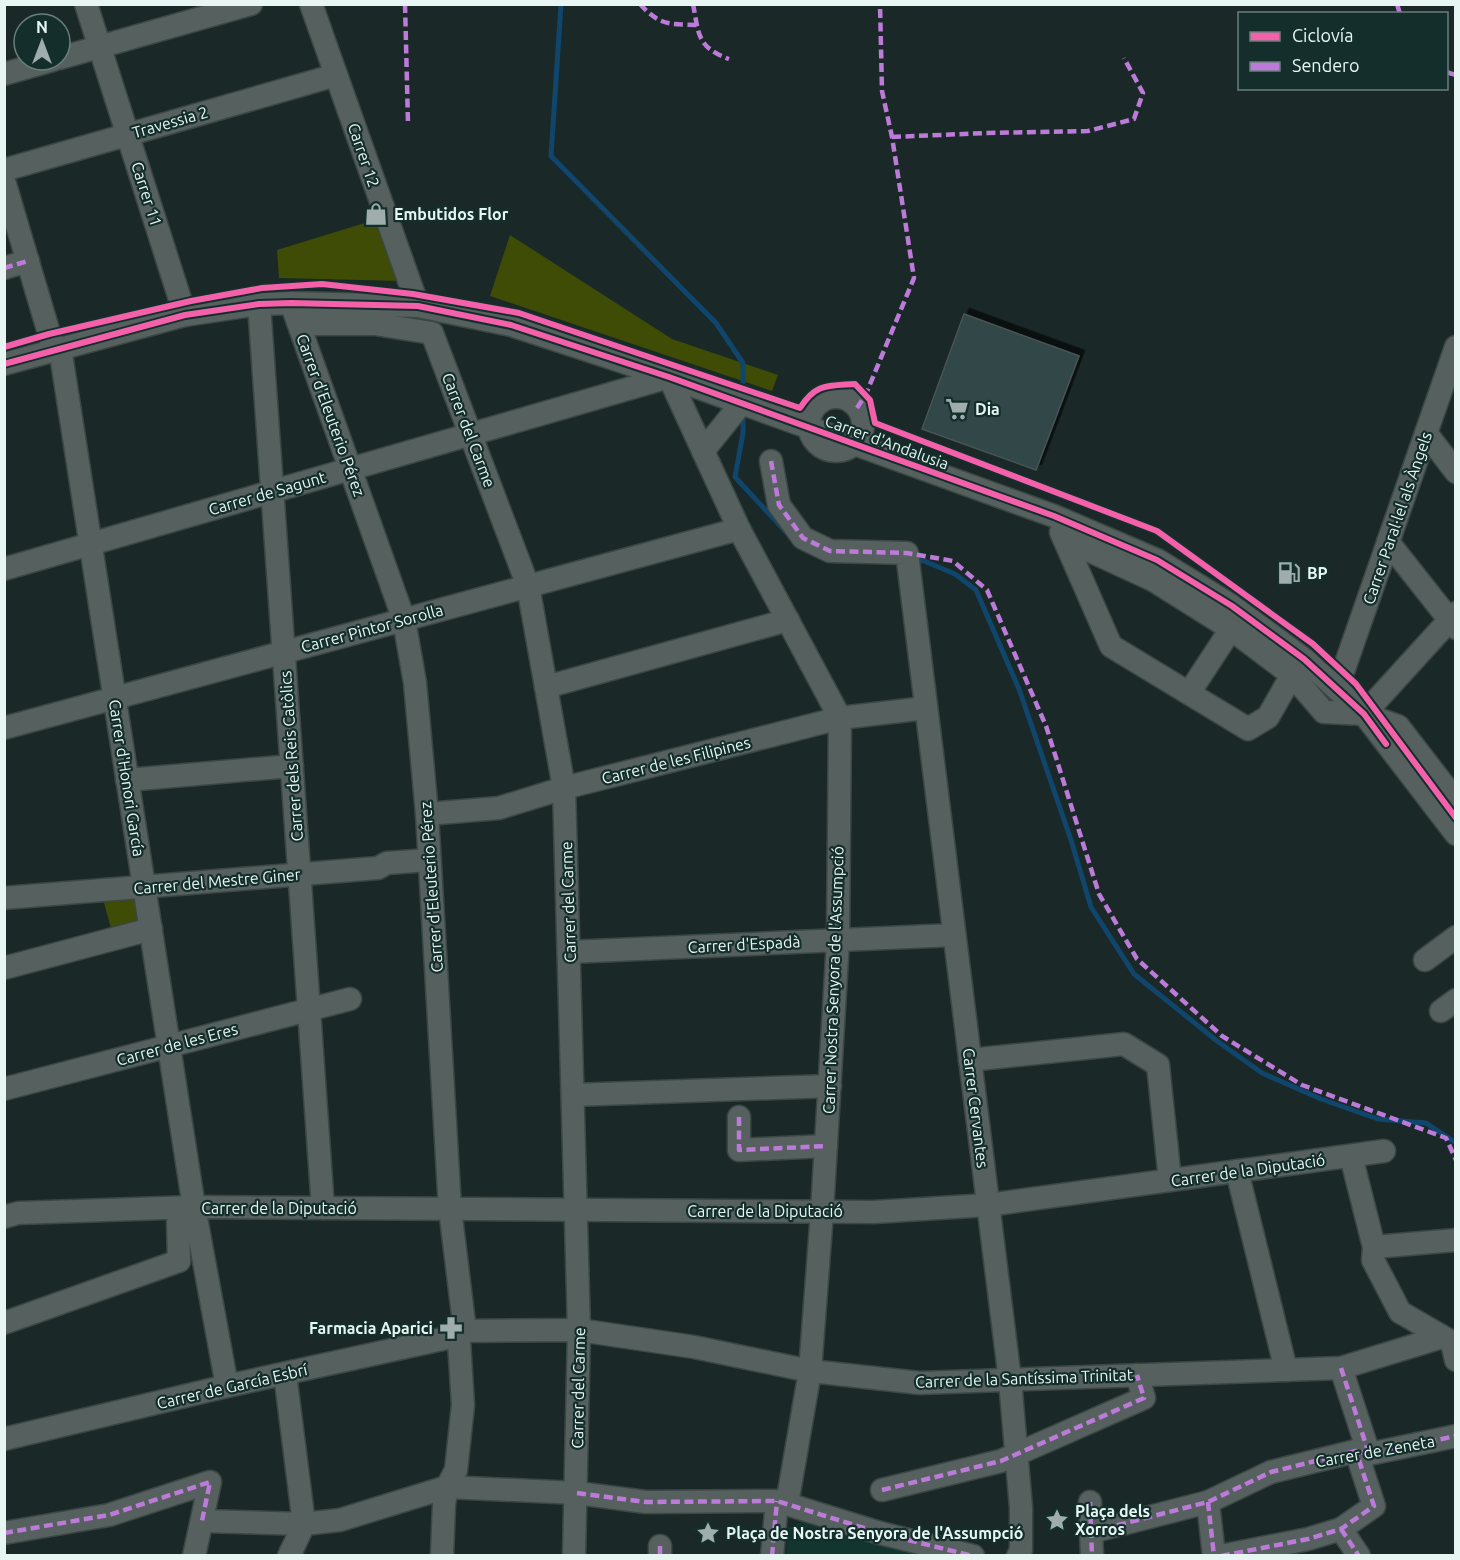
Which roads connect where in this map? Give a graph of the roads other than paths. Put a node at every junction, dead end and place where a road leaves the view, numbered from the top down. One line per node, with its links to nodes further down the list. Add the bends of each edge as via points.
1 (86, 4): 4 (street, Carrer 11)
2 (251, 4): 4 (street)
3 (311, 4): 6 (street, Carrer 12)
4 (100, 47): 5 (street); 7 (street, Carrer 11)
5 (72, 55)
6 (336, 75): 7 (street, Travessia 2); 13 (street, Carrer 12)
7 (128, 135): 8 (street, Travessia 2); 15 (street, Carrer 11)
8 (4, 170)
9 (4, 181): 10 (street, Carrer d'Honori García)
10 (28, 261): 11 (street); 17 (street, Carrer d'Honori García)
11 (4, 268)
12 (259, 304): 14 (street); 15 (street); 29 (street, Carrer dels Reis Catòlics)
13 (417, 306): 14 (street, Carrer d'Andalusia); 19 (street, Carrer d'Andalusia, via 511,325)
14 (295, 313): 23 (street, Carrer del Carme, via 432,333); 27 (street, Carrer d'Eleuterio Pérez)
15 (185, 315): 17 (street)
16 (1455, 347): 22 (street, Carrer Paral·lel als Àngels)
17 (57, 349): 18 (street); 34 (street, Carrer d'Honori García)
18 (4, 364)
19 (669, 377): 20 (street, Carrer d'Andalusia); 23 (street, Carrer de Sagunt); 25 (street, Carrer Nostra Senyora de l'Assumpció)
20 (741, 404): 21 (street, Carrer d'Andalusia); 25 (street)
21 (809, 429): 24 (street, via 825,448 834,451); 24 (street, via 809,418 818,403 841,398 855,405 862,421 862,430)
22 (1426, 433): 28 (street); 33 (street, Carrer Paral·lel als Àngels)
23 (470, 435): 27 (street, Carrer de Sagunt); 36 (street, Carrer del Carme)
24 (853, 444): 30 (street, Carrer d'Andalusia)
25 (703, 451): 31 (street, Carrer Nostra Senyora de l'Assumpció)
26 (771, 461): 47 (street, Carrer Cervantes, via 779,505 803,538 830,551 907,553)
27 (350, 469): 29 (street, Carrer de Sagunt); 37 (street, Carrer d'Eleuterio Pérez)
28 (1455, 472)
29 (272, 492): 34 (street, Carrer de Sagunt); 41 (street, Carrer dels Reis Catòlics)
30 (1054, 516): 32 (street); 44 (street, Carrer d'Andalusia, via 1156,560 1223,600)
31 (739, 529): 36 (street, Carrer Pintor Sorolla); 38 (street, Carrer Nostra Senyora de l'Assumpció)
32 (1064, 539): 40 (street, Carrer d'Andalusia, via 1153,580); 45 (street, via 1111,646)
33 (1388, 542): 39 (street); 44 (street, Carrer Paral·lel als Àngels)
34 (90, 545): 35 (street, Carrer de Sagunt); 46 (street, Carrer d'Honori García)
35 (4, 570)
36 (528, 586): 37 (street, Carrer Pintor Sorolla); 43 (street, Carrer del Carme)
37 (404, 620): 41 (street, Carrer Pintor Sorolla); 55 (street, Carrer d'Eleuterio Pérez, via 415,682)
38 (788, 620): 43 (street); 49 (street, Carrer Nostra Senyora de l'Assumpció)
39 (1453, 620): 48 (street)
40 (1231, 629): 42 (street, Carrer d'Andalusia); 45 (street)
41 (284, 652): 46 (street, Carrer Pintor Sorolla); 51 (street, Carrer dels Reis Catòlics)
42 (1292, 675): 45 (street, via 1268,717 1248,729); 48 (street, Carrer d'Andalusia, via 1324,712)
43 (546, 687): 53 (street, Carrer del Carme)
44 (1338, 689): 48 (street, Carrer d'Andalusia)
45 (1189, 693)
46 (114, 698): 50 (street, Carrer Pintor Sorolla); 52 (street, Carrer d'Honori García)
47 (926, 708): 49 (street, Carrer de les Filipines); 62 (street, Carrer Cervantes)
48 (1364, 714): 54 (street, Carrer d'Andalusia, via 1398,726); 56 (street, Carrer d'Andalusia)
49 (840, 718): 53 (street, Carrer de les Filipines); 64 (street, Carrer Nostra Senyora de l'Assumpció)
50 (4, 728)
51 (292, 766): 52 (street); 58 (street, Carrer dels Reis Catòlics)
52 (127, 780): 59 (street, Carrer d'Honori García)
53 (564, 788): 55 (street, Carrer de les Filipines, via 499,808); 65 (street, Carrer del Carme)
54 (1455, 801)
55 (426, 814): 57 (street, Carrer d'Eleuterio Pérez)
56 (1455, 834)
57 (429, 860): 58 (street, Carrer del Mestre Giner); 84 (street, Carrer d'Eleuterio Pérez)
58 (299, 875): 59 (street, Carrer del Mestre Giner); 69 (street, Carrer dels Reis Catòlics)
59 (144, 887): 60 (street, Carrer del Mestre Giner); 61 (street, Carrer d'Honori García)
60 (4, 898)
61 (151, 929): 67 (street); 70 (street, Carrer d'Honori García)
62 (954, 935): 64 (street, Carrer d'Espadà); 71 (street, Carrer Cervantes)
63 (1455, 937): 66 (street)
64 (838, 940): 65 (street, Carrer d'Espadà); 72 (street, Carrer Nostra Senyora de l'Assumpció)
65 (569, 952): 74 (street, Carrer del Carme)
66 (1425, 960)
67 (5, 964)
68 (350, 999): 69 (street, Carrer de les Eres)
69 (309, 1010): 70 (street, Carrer de les Eres); 83 (street, Carrer dels Reis Catòlics)
70 (169, 1046): 73 (street, Carrer de les Eres); 82 (street, Carrer d'Honori García)
71 (970, 1060): 80 (street, via 1124,1044 1158,1065); 81 (street, Carrer Cervantes)
72 (830, 1086): 74 (street); 76 (street, Carrer Nostra Senyora de l'Assumpció)
73 (4, 1089)
74 (573, 1095): 85 (street, Carrer del Carme)
75 (739, 1118): 76 (street, via 739,1150)
76 (826, 1146): 86 (street, Carrer Nostra Senyora de l'Assumpció)
77 (1384, 1151): 78 (street, Carrer de la Diputació)
78 (1351, 1155): 79 (street, Carrer de la Diputació); 89 (street)
79 (1237, 1171): 80 (street, Carrer de la Diputació); 95 (street)
80 (1170, 1180): 81 (street, Carrer de la Diputació)
81 (988, 1205): 86 (street, Carrer de la Diputació); 99 (street, Carrer Cervantes)
82 (194, 1208): 83 (street, Carrer de la Diputació); 87 (street, Carrer de la Diputació, via 18,1213); 90 (street, via 178,1222 179,1261); 100 (street, Carrer d'Honori García)
83 (323, 1208): 84 (street, Carrer de la Diputació)
84 (450, 1209): 85 (street, Carrer de la Diputació); 92 (street, Carrer d'Eleuterio Pérez, via 464,1323)
85 (576, 1210): 86 (street, Carrer de la Diputació); 91 (street, Carrer del Carme)
86 (822, 1212): 96 (street, Carrer Nostra Senyora de l'Assumpció)
87 (4, 1217)
88 (1455, 1240): 89 (street)
89 (1374, 1247): 93 (street, via 1373,1260 1400,1312)
90 (4, 1323)
91 (579, 1330): 92 (street, Carrer de la Santíssima Trinitat); 96 (street, Carrer de la Santíssima Trinitat, via 694,1347); 107 (street, Carrer del Carme)
92 (461, 1333): 97 (street, Carrer de García Esbrí); 105 (street, Carrer d'Eleuterio Pérez, via 464,1405 456,1470)
93 (1451, 1346): 94 (street, Carrer de la Santíssima Trinitat)
94 (1341, 1368): 95 (street, Carrer de la Santíssima Trinitat); 103 (street)
95 (1286, 1370): 98 (street, Carrer de la Santíssima Trinitat)
96 (810, 1371): 99 (street, Carrer de la Santíssima Trinitat, via 920,1383); 110 (street, Carrer Nostra Senyora de l'Assumpció)
97 (285, 1374): 100 (street, Carrer de García Esbrí); 112 (street)
98 (1137, 1375): 99 (street, Carrer de la Santíssima Trinitat); 104 (street, via 1144,1398)
99 (1010, 1380): 104 (street, Carrer Cervantes)
100 (227, 1386): 102 (street, Carrer de García Esbrí)
101 (1455, 1436): 103 (street, Carrer de Zeneta)
102 (4, 1439)
103 (1362, 1453): 109 (street, Carrer de Zeneta, via 1271,1472); 113 (street, via 1374,1506)
104 (1016, 1454): 106 (street); 122 (street, Carrer Cervantes, via 1022,1508)
105 (447, 1487): 107 (street); 112 (street, via 340,1520); 118 (street, Carrer d'Eleuterio Pérez)
106 (882, 1490)
107 (577, 1492): 110 (street, via 646,1502); 119 (street, Carrer del Carme)
108 (1090, 1502): 114 (street)
109 (1208, 1502): 114 (street, Carrer de Zeneta); 124 (street)
110 (782, 1503): 120 (street, Carrer Nostra Senyora de l'Assumpció, via 769,1530); 121 (street)
111 (202, 1521): 112 (street); 115 (street, via 210,1482 110,1515); 116 (street)
112 (304, 1524): 117 (street)
113 (1341, 1529): 125 (street); 126 (street)
114 (1091, 1532): 123 (street)
115 (4, 1533)
116 (194, 1556)
117 (289, 1556)
118 (442, 1556)
119 (574, 1556)
120 (772, 1556)
121 (973, 1556)
122 (1018, 1556)
123 (1092, 1556)
124 (1214, 1556)
125 (1221, 1556)
126 (1359, 1556)

